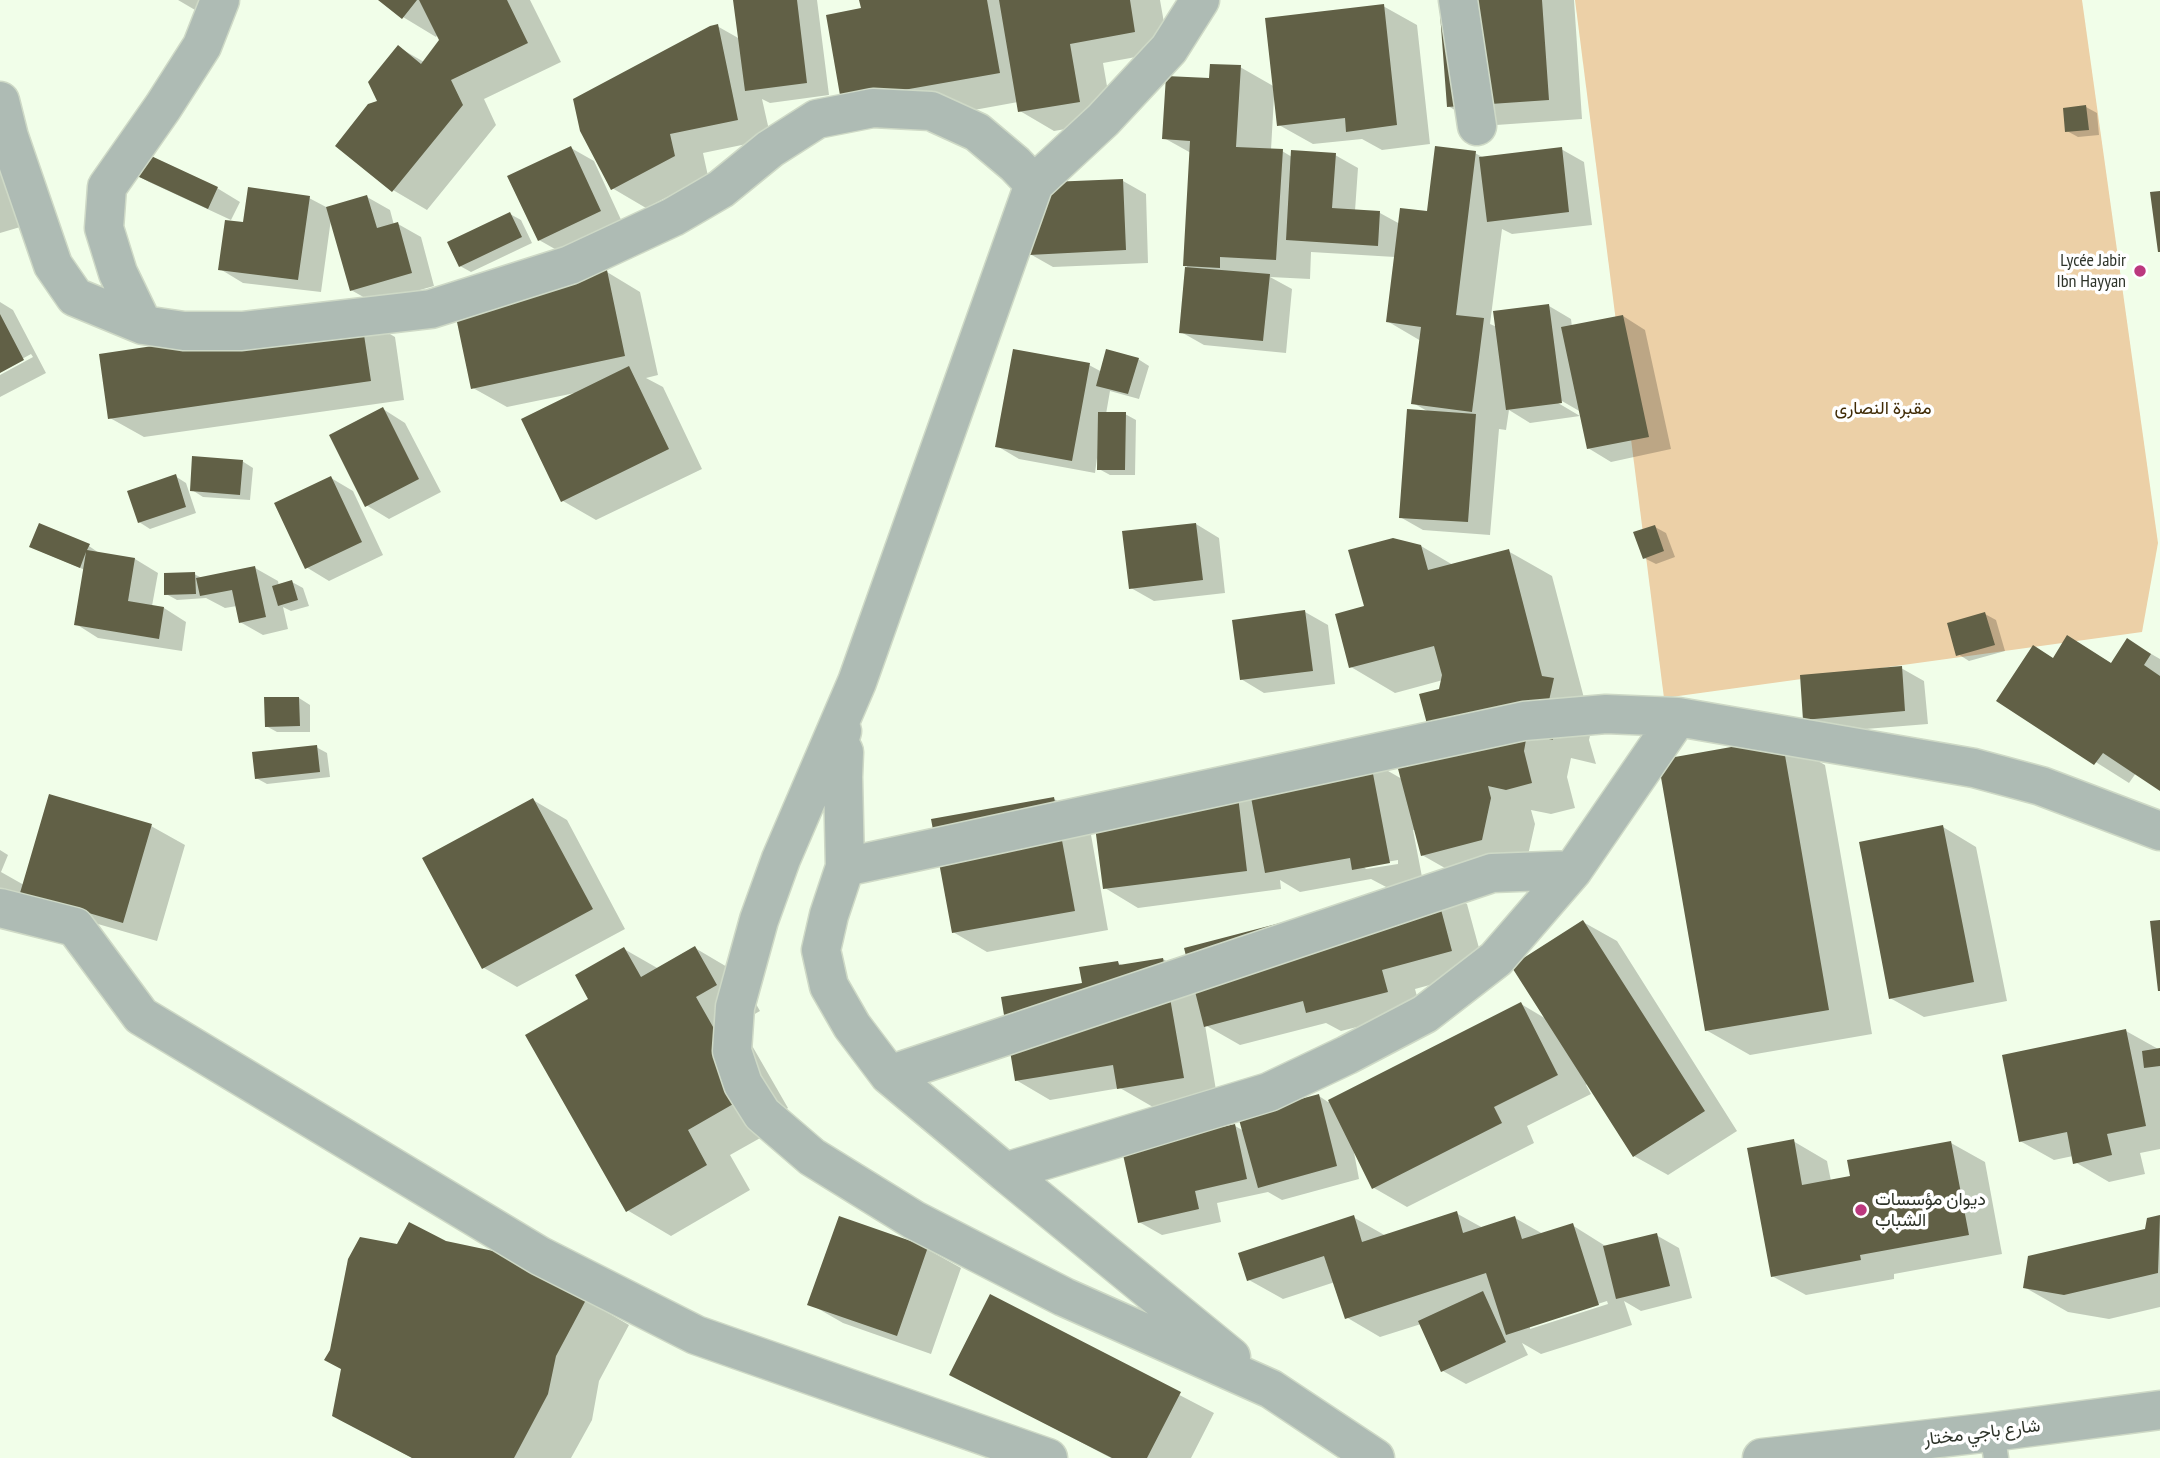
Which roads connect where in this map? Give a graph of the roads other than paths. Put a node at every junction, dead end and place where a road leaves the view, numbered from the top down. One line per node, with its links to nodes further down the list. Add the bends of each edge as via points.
1 (220, 0): 7 (street, via 202,46 107,187 104,228 118,273)
2 (1200, 0): 6 (street, via 1169,49 1103,120)
3 (1458, 0): 5 (street)
4 (0, 101): 7 (street, via 53,265 75,298)
5 (1477, 127)
6 (1034, 184): 7 (street, via 977,132 931,111 873,108 817,119 721,189 570,265 431,309 242,331 184,331); 8 (street)
7 (143, 325)
8 (857, 682): 11 (street, via 839,742 844,752); 18 (street, via 780,859 745,967 735,1007 732,1051 743,1084 762,1114 812,1157 914,1220 1065,1297)
9 (1678, 717): 10 (street, via 1974,768 2041,786); 11 (street, via 1606,714 1524,721); 12 (street)
10 (2160, 831)
11 (845, 867): 16 (street, via 821,950 829,986 852,1026)
12 (1573, 870): 16 (street, via 1492,873); 17 (street, via 1496,959 1414,1020 1269,1092)
13 (0, 908): 15 (street)
14 (0, 926): 15 (street)
15 (75, 927): 21 (street, via 141,1016 540,1256 696,1335)
16 (889, 1074): 17 (street)
17 (1005, 1172): 18 (street)
18 (1271, 1389): 22 (street)
19 (2160, 1410): 20 (street, شارع باجي مختار)
20 (1994, 1445): 23 (street, شارع باجي مختار)
21 (1048, 1458)
22 (1375, 1458)
23 (1762, 1458)

